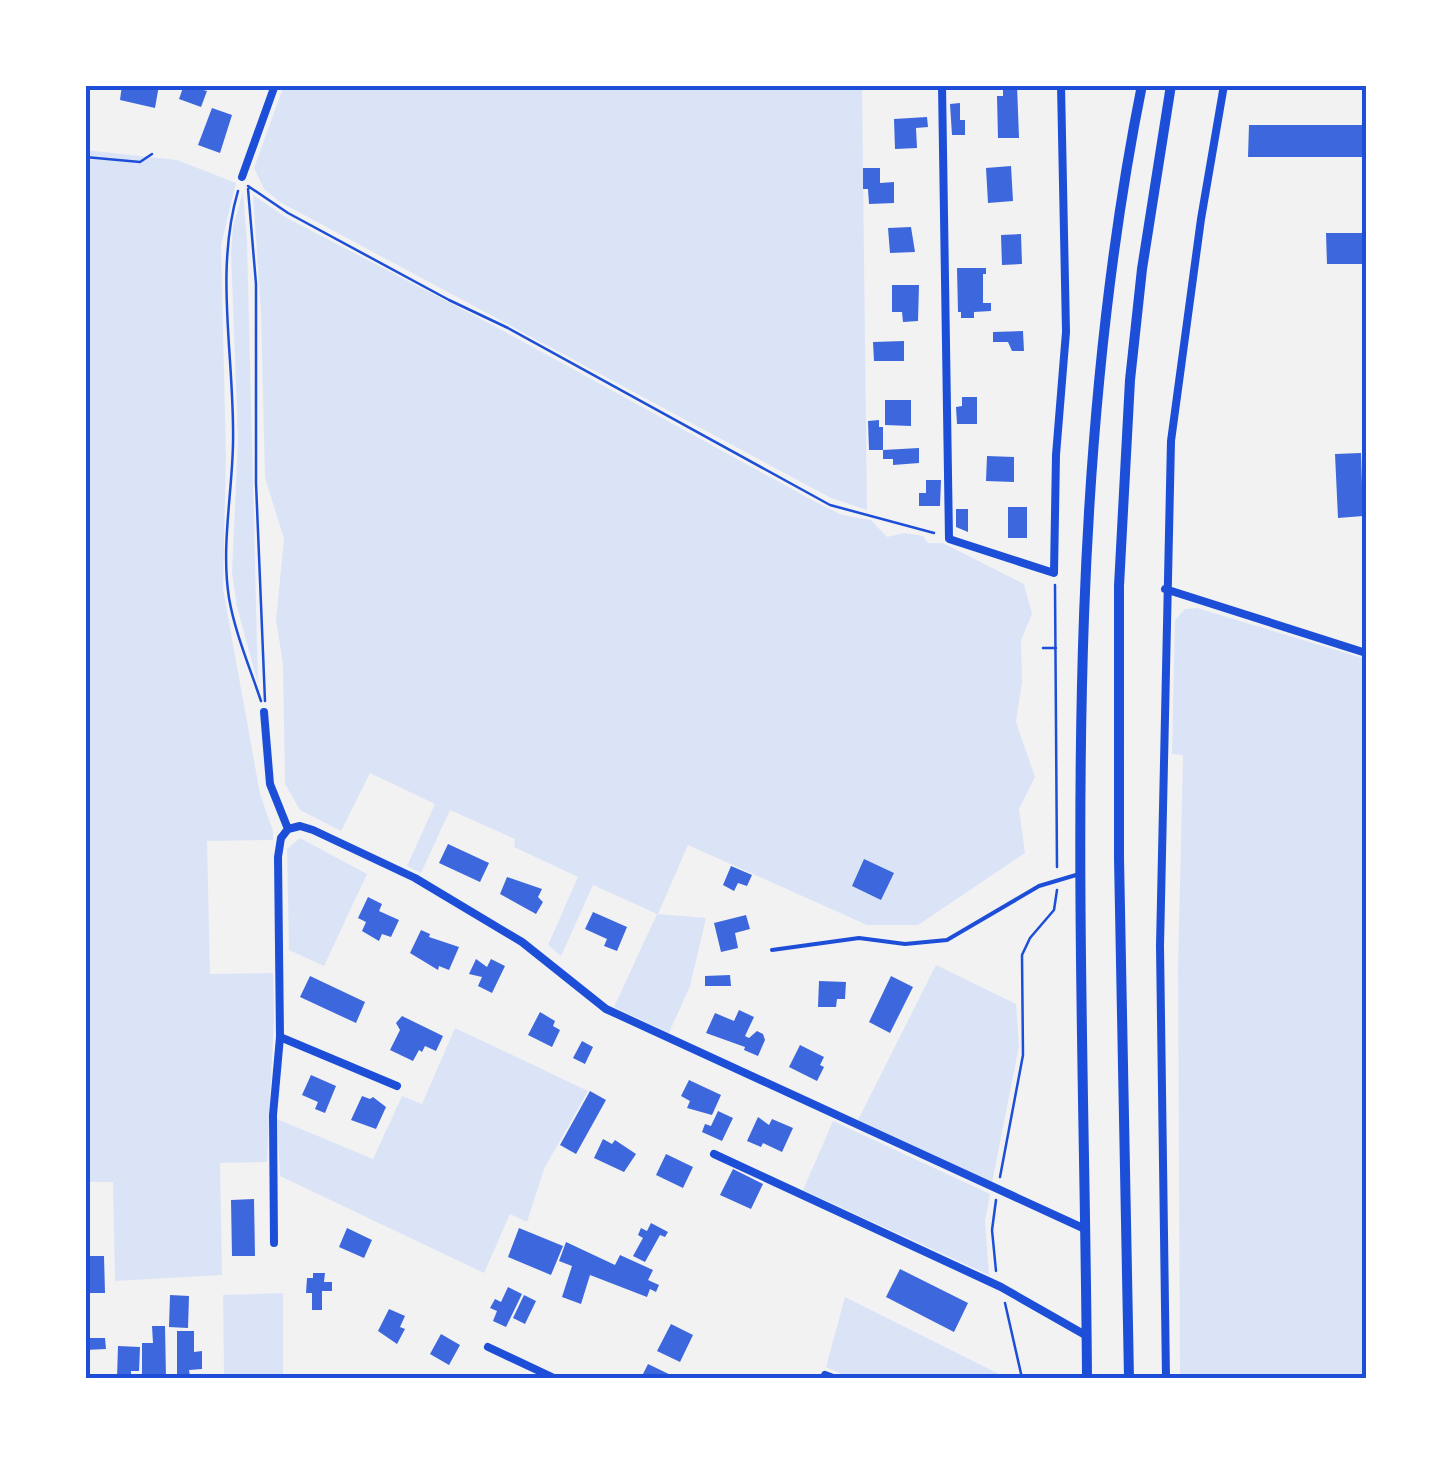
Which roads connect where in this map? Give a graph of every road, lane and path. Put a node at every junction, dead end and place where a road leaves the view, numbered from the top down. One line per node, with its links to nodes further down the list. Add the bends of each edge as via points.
1 (275, 85): 9 (street)
2 (942, 85): 11 (street)
3 (1061, 85): 12 (street, via 1066,332)
4 (1142, 85): 19 (main road, via 1098,383 1084,578)
5 (1172, 85): 34 (main road, via 1142,269 1124,489 1118,686)
6 (1224, 85): 13 (street, via 1171,441)
7 (152, 154): 8 (path, via 140,162)
8 (85, 158)
9 (242, 177): 10 (path); 17 (path, via 227,241 233,442 226,560 229,598)
10 (248, 186): 11 (path, via 830,505); 17 (path, via 256,284)
11 (949, 539): 12 (street)
12 (1054, 574): 15 (path)
13 (1166, 589): 16 (street); 35 (street, via 1160,946)
14 (1042, 648): 15 (path)
15 (1057, 648): 20 (path)
16 (1366, 653)
17 (264, 712): 18 (street, via 270,784)
18 (288, 829): 22 (street, via 278,858); 25 (street, via 314,830 415,878 522,942 606,1009)
19 (1080, 874): 20 (lane); 26 (main road)
20 (1057, 880): 21 (lane, via 948,940 860,938); 25 (path, via 1054,910 1022,955 1024,1056)
21 (772, 950)
22 (280, 1037): 23 (street); 27 (street)
23 (397, 1086)
24 (714, 1154): 28 (street)
25 (998, 1191): 26 (street); 28 (path, via 992,1245)
26 (1085, 1230): 29 (main road)
27 (274, 1243)
28 (1001, 1286): 29 (street); 32 (path)
29 (1087, 1336): 33 (main road)
30 (488, 1347): 31 (street)
31 (554, 1378)
32 (1022, 1378)
33 (1087, 1378)
34 (1128, 1378)
35 (1166, 1378)

